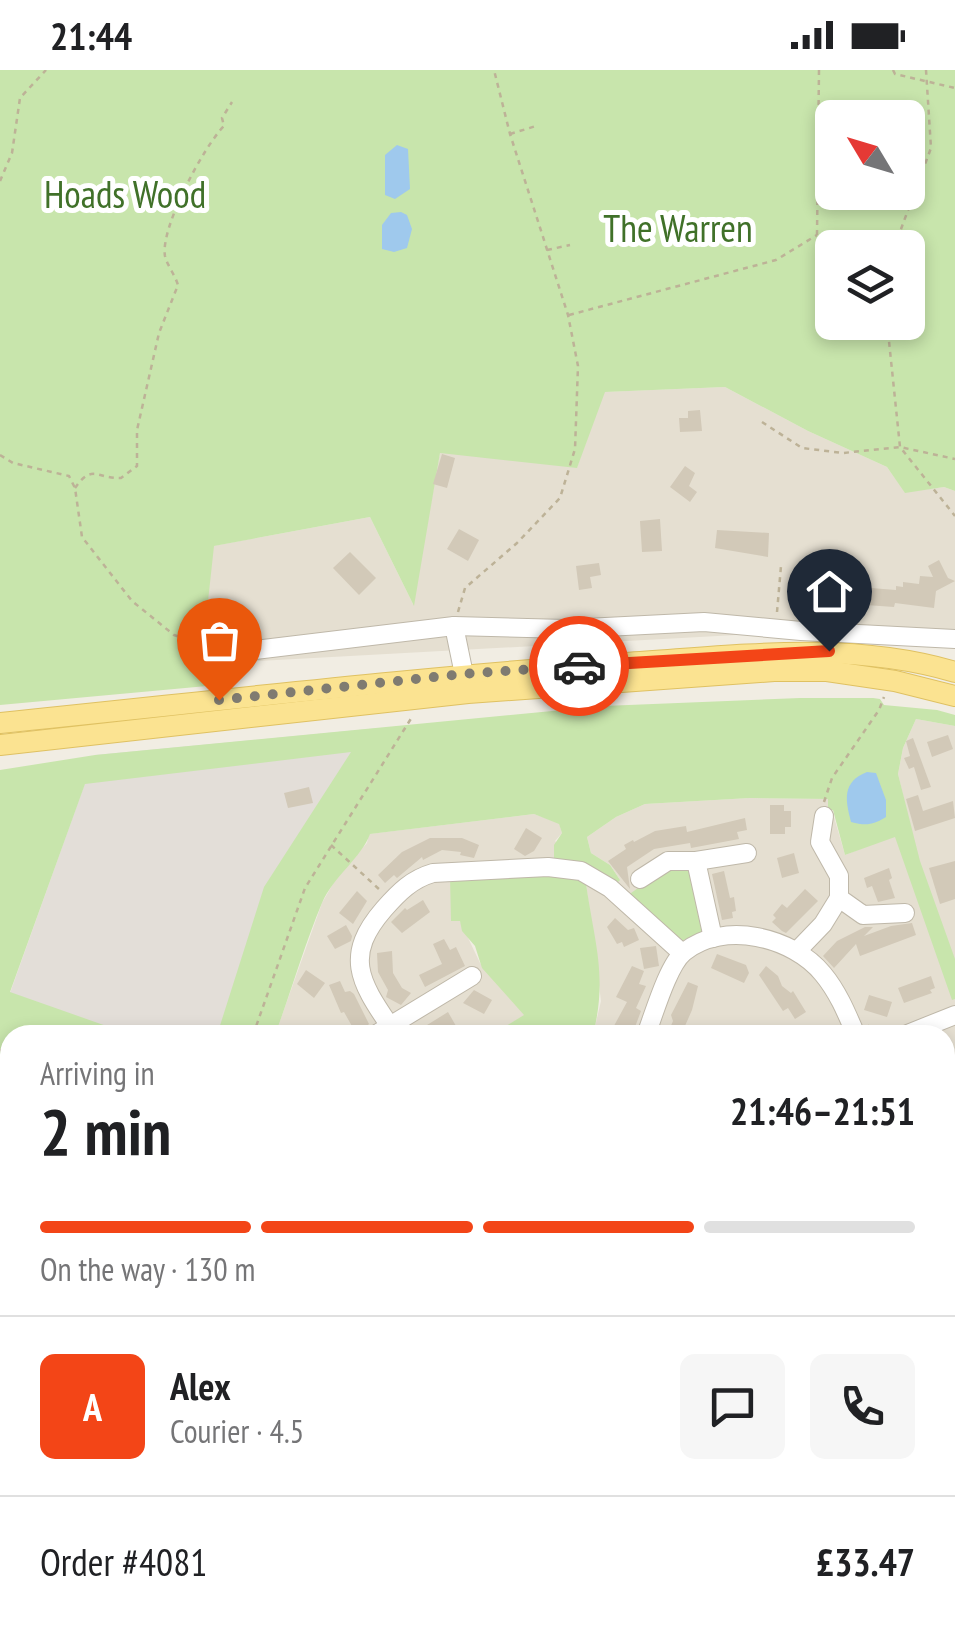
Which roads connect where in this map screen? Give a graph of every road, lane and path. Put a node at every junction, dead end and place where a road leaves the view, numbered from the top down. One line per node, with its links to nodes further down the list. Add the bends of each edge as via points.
1 (46, 70): 11 (path, via 20,98 12,153)
2 (494, 70): 10 (path)
3 (819, 70): 12 (path)
4 (894, 70): 6 (path)
5 (926, 70): 6 (path)
6 (927, 83): 7 (path); 13 (path, via 931,148)
7 (955, 88)
8 (232, 102): 24 (path, via 165,242 165,260 178,285 136,430 137,466 121,478)
9 (536, 126): 10 (path)
10 (510, 134): 16 (path)
11 (0, 181)
12 (817, 230)
13 (901, 230)
14 (815, 236): 17 (path, via 776,260)
15 (570, 245): 16 (path)
16 (547, 250): 17 (path)
17 (568, 315): 29 (path, via 578,366 576,432 560,498 465,588)
18 (889, 340): 20 (path)
19 (762, 422): 20 (path, via 802,448 843,453)
20 (900, 447): 22 (path); 26 (path)
21 (0, 455): 23 (path)
22 (955, 458)
23 (69, 476): 24 (path); 25 (path)
24 (83, 476): 25 (path)
25 (75, 488): 32 (path, via 82,537 132,601 174,635)
26 (955, 516)
27 (782, 566): 30 (path)
28 (237, 611): 32 (path, via 221,632)
29 (454, 626): 30 (street, via 704,622); 32 (street); 34 (street)
30 (775, 629): 31 (street)
31 (955, 639)
32 (230, 653)
33 (955, 672): 34 (main road, via 829,651)
34 (465, 683): 36 (main road, via 774,670 878,678); 37 (main road); 38 (main road)
35 (886, 691): 40 (path, via 832,778)
36 (955, 696)
37 (425, 700): 39 (main road); 41 (path)
38 (0, 724)
39 (0, 745)
40 (824, 816): 45 (street, via 811,844 839,876)
41 (330, 845): 46 (path, via 374,880); 53 (path, via 305,888)
42 (747, 852): 43 (street)
43 (696, 861): 44 (street, via 668,861); 48 (street)
44 (640, 879)
45 (839, 898): 47 (street, via 863,915); 49 (street)
46 (388, 904): 50 (street, via 407,885 434,873 581,872 610,888); 54 (street, via 362,940 358,961)
47 (905, 912)
48 (713, 938): 49 (street, via 752,936); 50 (street)
49 (797, 951): 57 (street, via 823,973)
50 (682, 953): 56 (street)
51 (472, 976): 55 (street)
52 (955, 1015): 58 (street)
53 (256, 1025)
54 (381, 1025)
55 (391, 1025)
56 (650, 1025)
57 (856, 1025)
58 (924, 1025)

